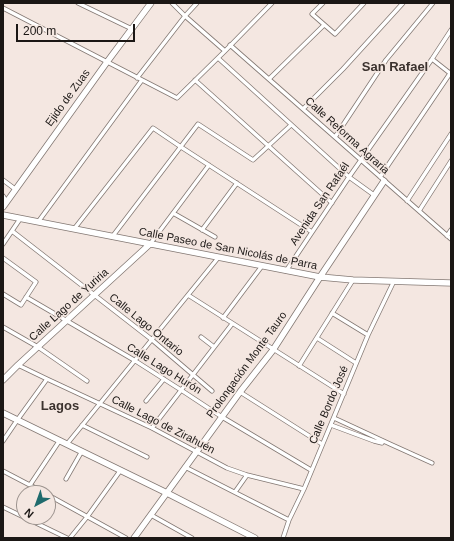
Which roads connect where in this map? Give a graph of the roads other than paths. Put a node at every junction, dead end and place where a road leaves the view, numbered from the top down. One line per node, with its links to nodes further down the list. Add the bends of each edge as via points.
1 (78, 3): 13 (street)
2 (151, 3): 13 (street, Ejido de Zuas)
3 (172, 3): 11 (street)
4 (197, 3): 11 (street)
5 (272, 3): 15 (street)
6 (323, 3): 12 (street, via 312,14)
7 (364, 3): 12 (street, via 335,34)
8 (402, 3): 25 (street)
9 (433, 3): 28 (street, via 386,60)
10 (3, 8): 19 (street)
11 (185, 16): 16 (street); 21 (street)
12 (324, 24): 22 (street)
13 (132, 29): 19 (street, Ejido de Zuas)
14 (451, 30): 18 (street, Avenida San Rafaél)
15 (230, 45): 16 (street); 22 (street, Calle Reforma Agraria)
16 (225, 51): 17 (street)
17 (218, 58): 24 (street); 26 (street)
18 (432, 59): 20 (street); 31 (street, Avenida San Rafaél)
19 (107, 62): 21 (street); 38 (street, Ejido de Zuas)
20 (451, 73): 35 (street)
21 (137, 78): 23 (street)
22 (269, 79): 25 (street, Calle Reforma Agraria)
23 (142, 80): 24 (street, via 177,98); 48 (street)
24 (195, 80): 29 (street)
25 (303, 109): 28 (street, Calle Reforma Agraria)
26 (292, 125): 29 (street); 34 (street)
27 (451, 134): 41 (street)
28 (335, 137): 31 (street, Calle Reforma Agraria)
29 (269, 146): 30 (street, via 253,160 198,124); 42 (street)
30 (181, 147): 33 (street); 49 (street, via 153,128); 55 (street)
31 (361, 160): 34 (street, Avenida San Rafaél); 35 (street, Calle Reforma Agraria)
32 (451, 161): 44 (street)
33 (209, 165): 37 (street); 45 (street)
34 (349, 177): 39 (street); 42 (street, Avenida San Rafaél)
35 (382, 179): 39 (street, Prolongación Monte Tauro); 41 (street, Calle Reforma Agraria)
36 (3, 180): 38 (street)
37 (237, 184): 50 (street); 53 (street)
38 (15, 189): 43 (street, Ejido de Zuas)
39 (374, 195): 64 (street, Prolongación Monte Tauro)
40 (3, 196): 43 (street)
41 (407, 201): 44 (street, Calle Reforma Agraria)
42 (332, 203): 53 (street, Avenida San Rafaél)
43 (5, 204)
44 (419, 211): 54 (street, Calle Reforma Agraria)
45 (173, 213): 50 (street); 59 (street)
46 (3, 215): 47 (street, Calle Paseo de San Nicolás de Parra)
47 (20, 219): 48 (street, Calle Paseo de San Nicolás de Parra); 52 (street)
48 (38, 222): 49 (street, Calle Paseo de San Nicolás de Parra)
49 (74, 229): 55 (street, Calle Paseo de San Nicolás de Parra)
50 (202, 230): 56 (street)
51 (451, 230): 54 (street)
52 (12, 231): 58 (street); 69 (street, Calle Lago Ontario)
53 (312, 232): 63 (street, Avenida San Rafaél)
54 (447, 236): 57 (street, Calle Reforma Agraria)
55 (112, 237): 59 (street, Calle Paseo de San Nicolás de Parra)
56 (216, 237)
57 (451, 239)
58 (3, 244)
59 (150, 244): 61 (street, Calle Paseo de San Nicolás de Parra); 69 (street, Calle Lago de Yuriria)
60 (3, 258): 71 (street, via 36,282)
61 (218, 258): 62 (street, Calle Paseo de San Nicolás de Parra); 70 (street)
62 (262, 266): 63 (street, Calle Paseo de San Nicolás de Parra); 73 (street)
63 (286, 271): 64 (street, Calle Paseo de San Nicolás de Parra)
64 (320, 277): 65 (street, Calle Paseo de San Nicolás de Parra); 83 (street, Prolongación Monte Tauro)
65 (353, 280): 66 (street, Calle Paseo de San Nicolás de Parra); 72 (street)
66 (394, 281): 67 (street, Calle Paseo de San Nicolás de Parra); 77 (street, Calle Bordo José)
67 (451, 283)
68 (3, 294): 71 (street, via 21,305)
69 (95, 295): 74 (street, Calle Lago de Yuriria); 80 (street, Calle Lago Ontario)
70 (188, 295): 73 (street); 80 (street)
71 (26, 297): 74 (street, Calle Lago Hurón)
72 (332, 313): 77 (street); 79 (street)
73 (223, 318): 75 (street)
74 (66, 321): 81 (street, Calle Lago de Yuriria); 84 (street, Calle Lago Hurón)
75 (232, 324): 82 (street); 83 (street)
76 (3, 327): 81 (street)
77 (368, 335): 85 (street, Calle Bordo José)
78 (201, 337): 82 (street)
79 (317, 338): 85 (street); 87 (street)
80 (151, 339): 84 (street); 89 (street, Calle Lago Ontario)
81 (38, 347): 86 (street, Calle Lago de Yuriria); 93 (street)
82 (214, 347): 89 (street)
83 (273, 350): 87 (street); 96 (street, Prolongación Monte Tauro)
84 (134, 360): 90 (street, Calle Lago Hurón); 99 (street)
85 (356, 363): 97 (street, Calle Bordo José)
86 (18, 365): 88 (street, Calle Lago de Yuriria); 92 (street, Calle Lago de Zirahuén)
87 (299, 366): 97 (street)
88 (6, 374): 91 (street, Calle Lago de Yuriria)
89 (193, 375): 94 (street); 95 (street, Calle Lago Ontario)
90 (164, 379): 94 (street, Calle Lago Hurón); 98 (street)
91 (3, 380)
92 (47, 380): 99 (street, Calle Lago de Zirahuén); 103 (street)
93 (87, 381)
94 (181, 390): 101 (street, Calle Lago Hurón); 106 (street)
95 (212, 391)
96 (240, 392): 101 (street, Prolongación Monte Tauro); 110 (street)
97 (344, 394): 102 (street, Calle Bordo José)
98 (146, 401)
99 (100, 404): 104 (street); 106 (street, Calle Lago de Zirahuén)
100 (3, 413): 103 (street)
101 (222, 417): 113 (street, Prolongación Monte Tauro); 117 (street, Calle Lago Hurón)
102 (334, 418): 105 (street, Calle Bordo José); 111 (street)
103 (18, 419): 107 (street); 108 (street)
104 (82, 425): 109 (street); 114 (street)
105 (331, 425): 110 (street, Calle Bordo José); 111 (street, via 374,441)
106 (152, 428): 113 (street, Calle Lago de Zirahuén)
107 (60, 440): 109 (street); 122 (street)
108 (3, 442)
109 (67, 444): 112 (street)
110 (322, 444): 117 (street, Calle Bordo José)
111 (390, 444): 115 (street)
112 (82, 451): 119 (street); 121 (street)
113 (197, 451): 116 (street, Prolongación Monte Tauro); 120 (street, Calle Lago de Zirahuén, via 227,468)
114 (147, 457)
115 (432, 463)
116 (186, 467): 124 (street); 125 (street, Prolongación Monte Tauro)
117 (311, 470): 123 (street, Calle Bordo José)
118 (3, 471): 122 (street)
119 (120, 471): 125 (street); 129 (street)
120 (247, 475): 123 (street, Calle Lago de Zirahuén); 124 (street)
121 (66, 479)
122 (30, 484)
123 (304, 489): 130 (street, Calle Bordo José)
124 (235, 492): 130 (street)
125 (167, 493): 128 (street, Prolongación Monte Tauro); 135 (street)
126 (56, 500): 129 (street)
127 (3, 507): 131 (street)
128 (151, 515): 133 (street, Prolongación Monte Tauro); 134 (street)
129 (86, 517): 131 (street); 132 (street)
130 (289, 520): 136 (street, Calle Bordo José)
131 (68, 538)
132 (126, 538)
133 (134, 538)
134 (192, 538)
135 (255, 538)
136 (283, 538)

